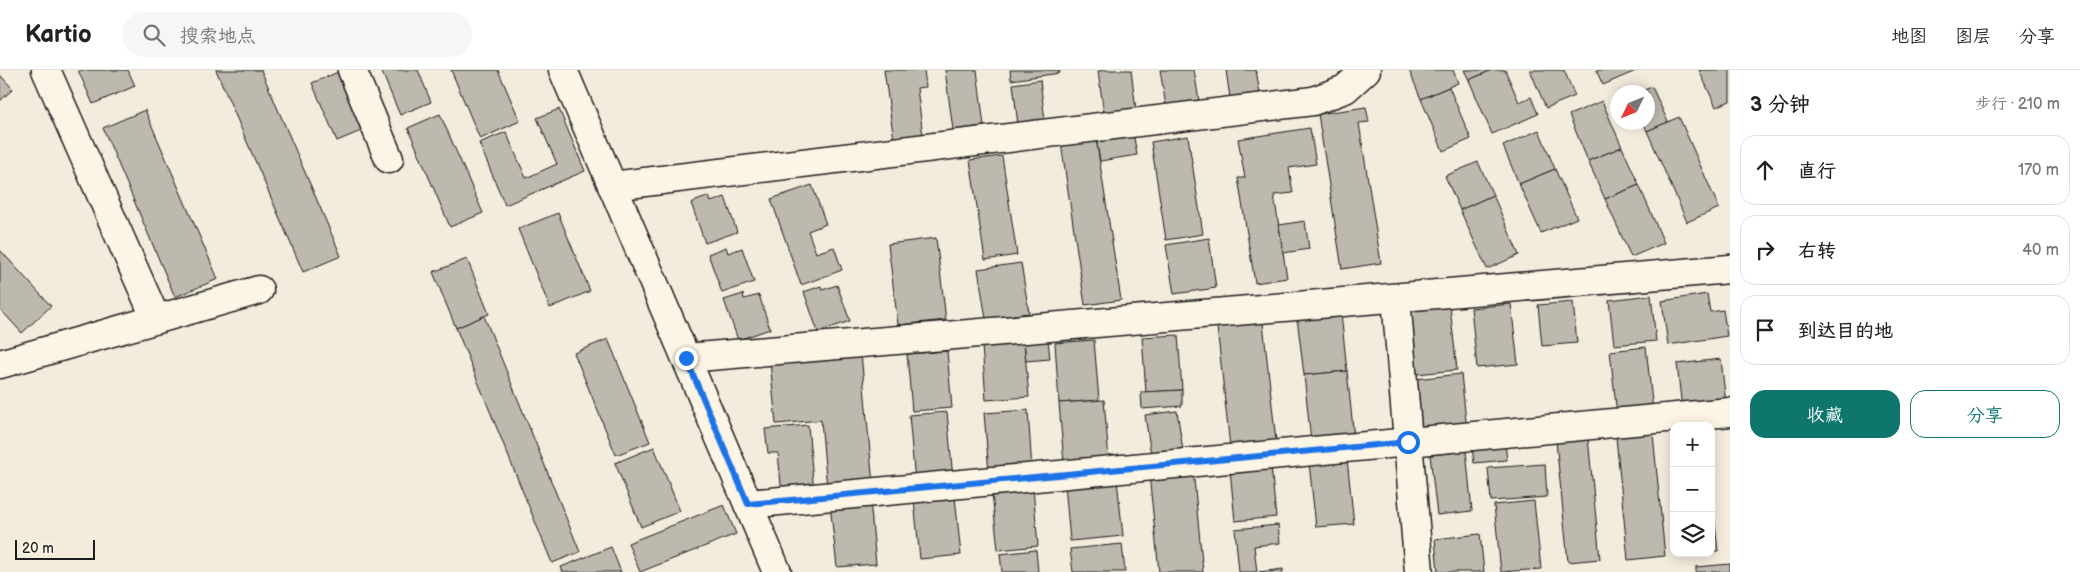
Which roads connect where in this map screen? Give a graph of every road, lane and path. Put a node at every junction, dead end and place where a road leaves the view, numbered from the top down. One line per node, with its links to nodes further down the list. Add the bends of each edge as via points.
1 (46, 70): 10 (street)
2 (352, 70): 5 (street)
3 (562, 70): 6 (street)
4 (1366, 70): 6 (street, via 1345,89 1314,101)
5 (389, 159)
6 (612, 186): 11 (street)
7 (1730, 269): 9 (street)
8 (259, 290): 10 (street)
9 (1396, 298): 11 (street); 14 (street)
10 (156, 319): 12 (street)
11 (686, 358): 15 (street)
12 (0, 364)
13 (1730, 412): 14 (street)
14 (1408, 442): 15 (street); 17 (street)
15 (748, 504): 16 (street)
16 (777, 572)
17 (1419, 572)

